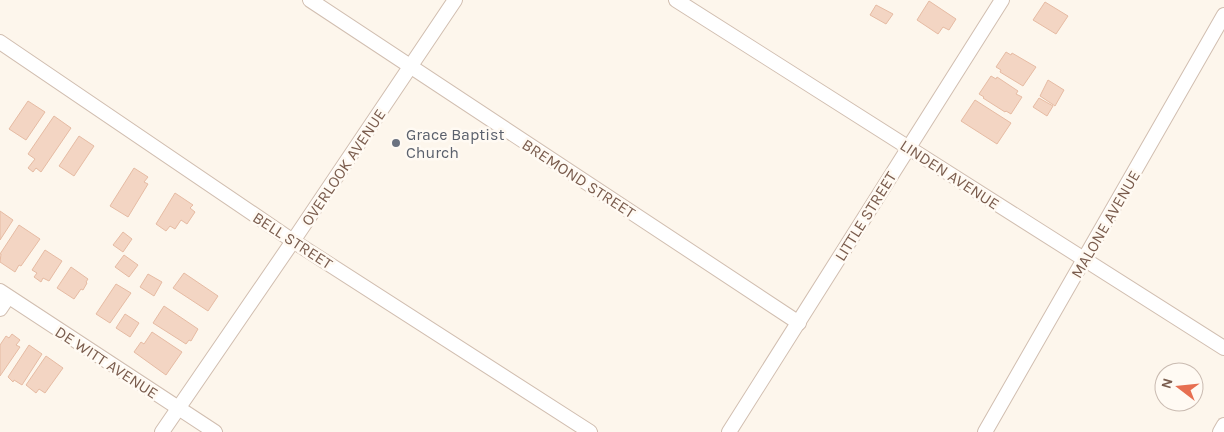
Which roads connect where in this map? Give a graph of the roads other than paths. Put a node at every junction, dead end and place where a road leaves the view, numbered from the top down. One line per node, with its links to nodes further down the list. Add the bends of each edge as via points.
1 (310, 0): 7 (street, BREMOND STREET)
2 (455, 0): 7 (street, OVERLOOK AVENUE)
3 (676, 0): 8 (street, LINDEN AVENUE)
4 (1002, 0): 8 (street, LITTLE STREET)
5 (1224, 15): 10 (street, MALONE AVENUE)
6 (0, 42): 9 (street, BELL STREET)
7 (410, 67): 9 (street, OVERLOOK AVENUE); 13 (street, BREMOND STREET)
8 (908, 146): 10 (street, LINDEN AVENUE); 13 (street, LITTLE STREET)
9 (293, 241): 15 (street, OVERLOOK AVENUE); 19 (street, BELL STREET)
10 (1084, 259): 14 (street, LINDEN AVENUE); 21 (street, MALONE AVENUE)
11 (4, 294): 12 (street); 15 (street, DE WITT AVENUE)
12 (0, 309)
13 (799, 323): 20 (street, LITTLE STREET)
14 (1224, 348)
15 (178, 408): 17 (street, OVERLOOK AVENUE); 18 (street, DE WITT AVENUE)
16 (1224, 425): 22 (street)
17 (162, 432)
18 (215, 432)
19 (590, 432)
20 (729, 432)
21 (985, 432)
22 (1220, 432)

